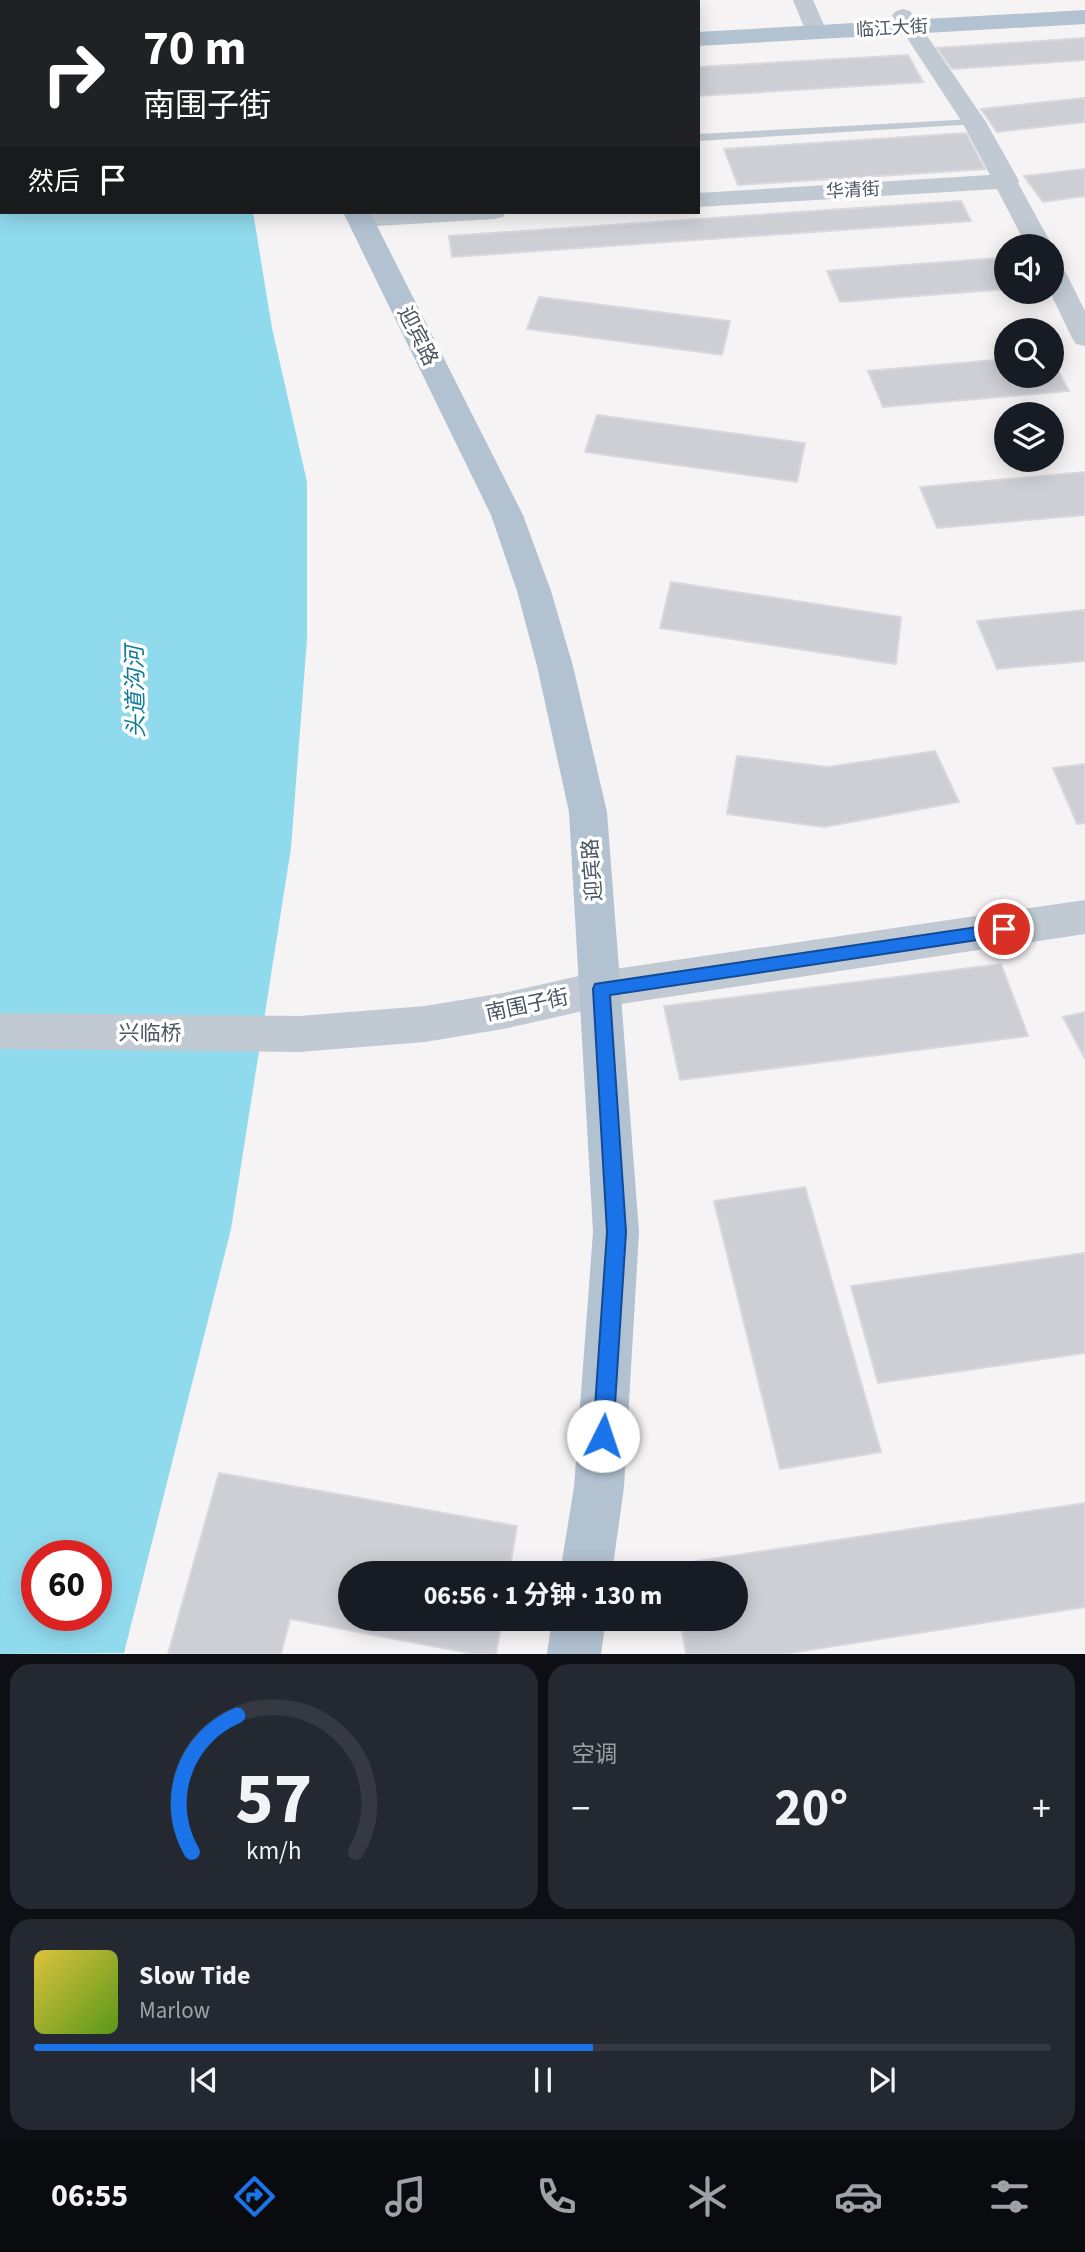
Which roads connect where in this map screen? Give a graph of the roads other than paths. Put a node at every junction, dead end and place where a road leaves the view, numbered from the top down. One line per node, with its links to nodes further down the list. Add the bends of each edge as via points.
1 (1085, 6): 4 (main road, 临江大街)
2 (810, 17): 4 (main road, 临江大街); 5 (main road, 临江大街); 6 (main road, 临江大街)
3 (1085, 18): 4 (main road, 临江大街)
4 (907, 21): 7 (street)
5 (700, 25)
6 (700, 39)
7 (974, 122): 8 (lane); 9 (street)
8 (700, 138)
9 (1007, 181): 10 (street, 华清街); 12 (street)
10 (700, 200)
11 (360, 214): 16 (main road, 迎宾路, via 508,516 534,591 588,812)
12 (1034, 234)
13 (1064, 295): 14 (street)
14 (1085, 338)
15 (1085, 918): 16 (street, 南围子街)
16 (601, 989): 18 (street, 南围子街, via 425,1024); 19 (main road, 迎宾路, via 617,1232 599,1487)
17 (0, 1031): 18 (street, 兴临桥)
18 (299, 1034)
19 (588, 1561)
20 (577, 1631): 21 (main road)
21 (574, 1654)

